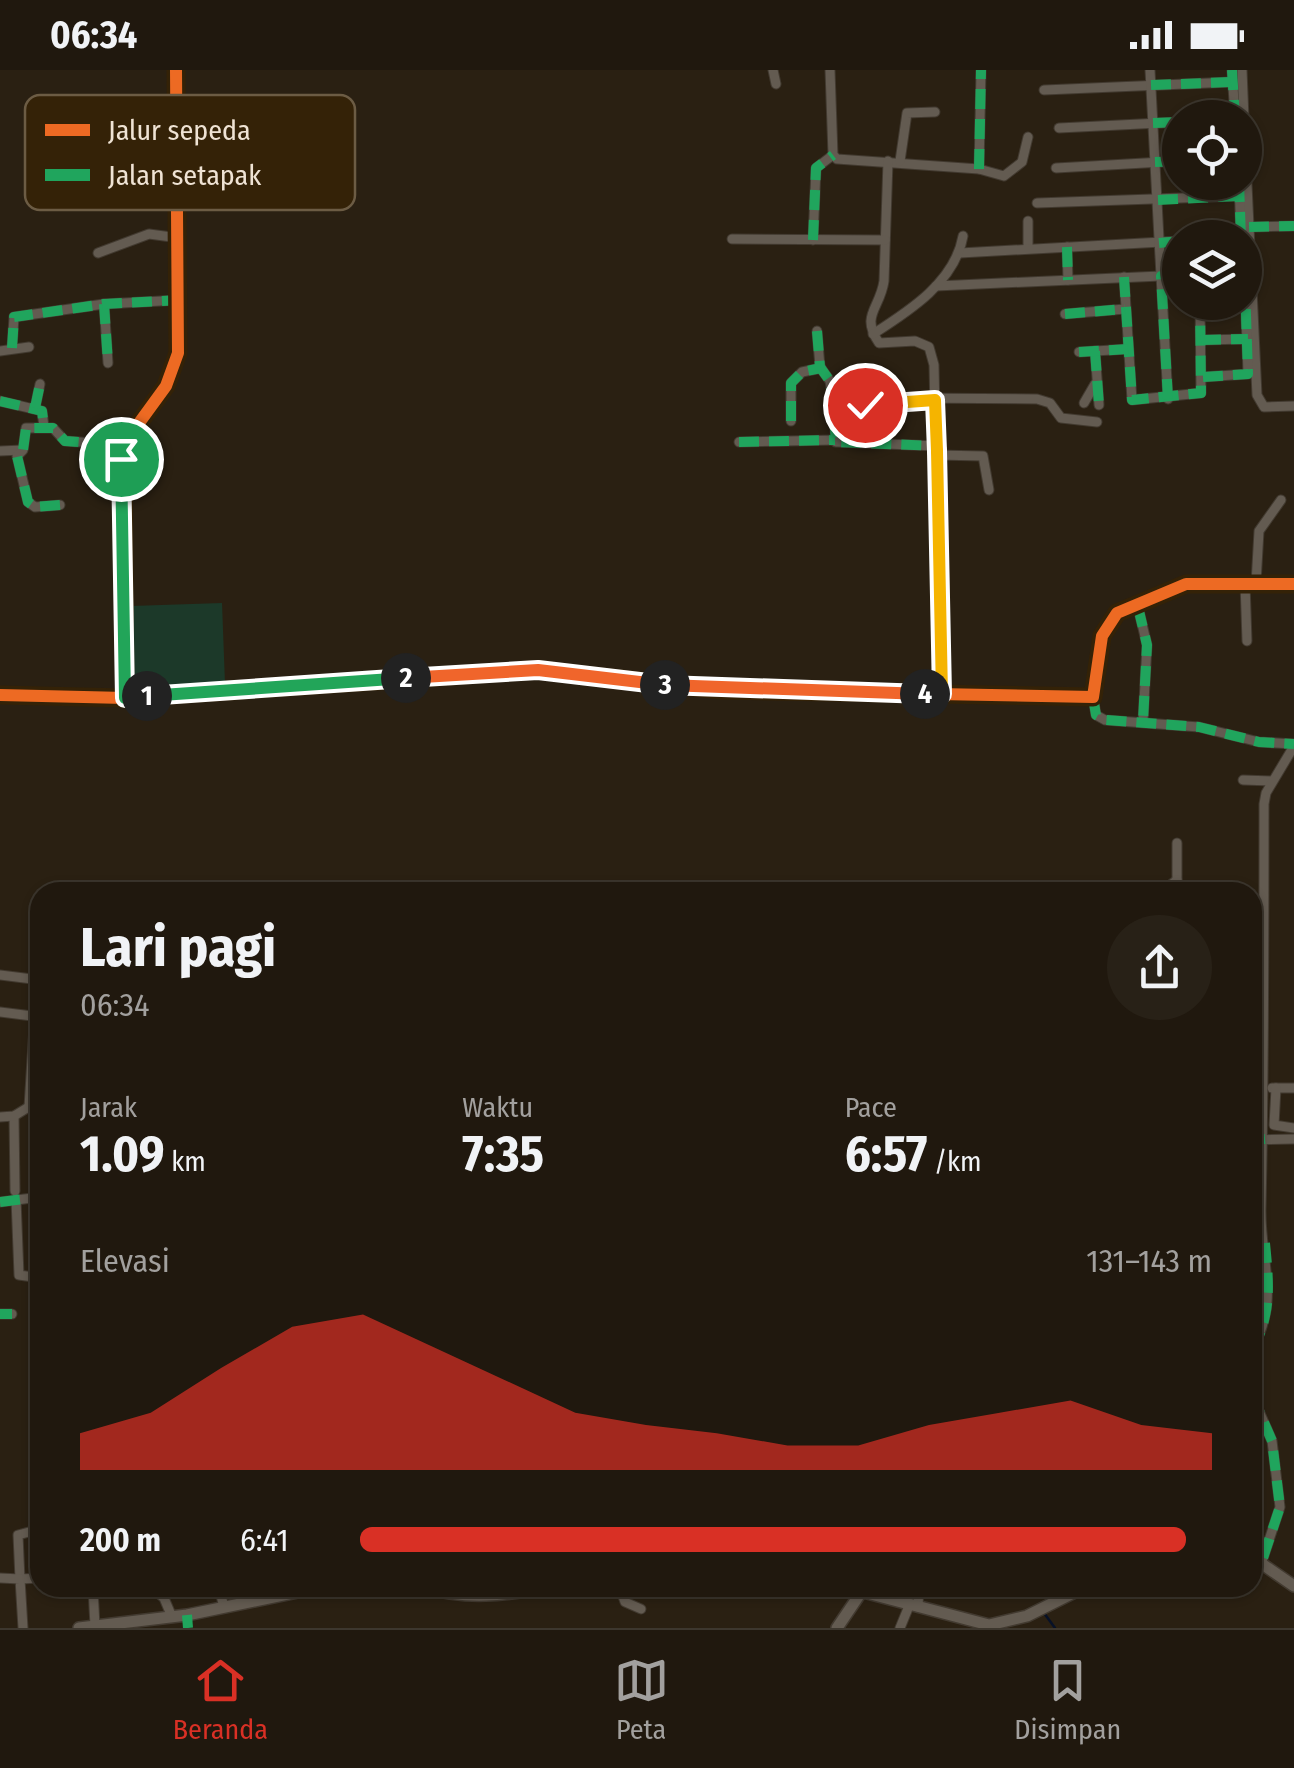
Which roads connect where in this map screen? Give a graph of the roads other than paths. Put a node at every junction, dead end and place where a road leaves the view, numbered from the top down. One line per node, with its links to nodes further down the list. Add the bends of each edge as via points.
1 (176, 70): 12 (street)
2 (773, 70): 9 (street)
3 (830, 70): 20 (street)
4 (981, 70): 26 (street)
5 (1150, 70): 10 (street)
6 (1232, 70): 8 (street)
7 (1242, 70): 14 (street)
8 (1232, 82): 10 (street); 13 (street)
9 (776, 84)
10 (1151, 85): 11 (street); 16 (street)
11 (1044, 90)
12 (177, 95)
13 (1234, 100)
14 (1243, 100)
15 (935, 112): 22 (street, via 907,113)
16 (1153, 123): 17 (street); 18 (street); 23 (street)
17 (1162, 123)
18 (1059, 128)
19 (1028, 136): 26 (street, via 1022,162 1004,176)
20 (833, 155): 21 (street); 37 (street, via 816,168)
21 (888, 160): 22 (street); 38 (street)
22 (900, 161): 26 (street)
23 (1155, 162): 24 (street); 25 (street); 27 (street)
24 (1162, 162)
25 (1056, 168)
26 (980, 169)
27 (1158, 200): 28 (street); 29 (street); 39 (street)
28 (1162, 200)
29 (1037, 202)
30 (179, 210): 35 (street)
31 (1028, 221): 41 (street)
32 (1294, 226): 33 (street)
33 (1262, 227)
34 (963, 236): 44 (street)
35 (179, 238): 43 (street, via 149,234); 49 (street)
36 (732, 239): 37 (street)
37 (813, 240): 38 (street)
38 (885, 240): 57 (street, via 882,293 868,317)
39 (1159, 243): 40 (street); 42 (street); 45 (street)
40 (1162, 243)
41 (1028, 246): 42 (street); 44 (street)
42 (1067, 247): 47 (street)
43 (98, 252)
44 (960, 253): 48 (street)
45 (1161, 276): 46 (street); 71 (street)
46 (1124, 277): 47 (street); 51 (street)
47 (1068, 280): 48 (street)
48 (936, 286): 57 (street)
49 (180, 300): 50 (street); 84 (street, via 172,374)
50 (104, 304): 60 (street, via 14,317); 66 (street)
51 (1125, 309): 52 (street); 62 (street)
52 (1064, 314)
53 (1200, 320): 58 (street)
54 (1247, 320): 59 (street)
55 (1253, 320): 77 (street, via 1256,395 1264,407)
56 (817, 331): 67 (street)
57 (873, 334): 72 (street, via 879,343 928,347)
58 (1201, 340): 59 (street); 68 (street)
59 (1248, 340): 68 (street, via 1248,375)
60 (12, 348): 61 (street); 64 (street)
61 (29, 348)
62 (1128, 349): 63 (street); 71 (street, via 1131,398)
63 (1095, 351): 65 (street); 69 (street)
64 (0, 352)
65 (1079, 352)
66 (108, 363)
67 (821, 368): 74 (street); 79 (street, via 802,372 792,383)
68 (1203, 377): 71 (street, via 1201,393)
69 (1097, 382): 75 (street); 76 (street)
70 (40, 384): 78 (street)
71 (1168, 399)
72 (935, 400): 74 (street); 80 (street, via 1043,400 1061,418); 87 (street)
73 (0, 402): 78 (street)
74 (833, 402): 82 (street)
75 (1084, 403)
76 (1099, 404)
77 (1294, 406)
78 (36, 408): 81 (street, via 45,414)
79 (792, 421)
80 (1097, 422)
81 (44, 427): 84 (street, via 65,441); 86 (street, via 26,428)
82 (835, 440): 83 (street); 87 (street)
83 (739, 442)
84 (123, 444): 98 (street)
85 (0, 450): 86 (street)
86 (23, 450): 90 (street, via 17,456 31,506)
87 (937, 451): 88 (street, via 983,456); 95 (street)
88 (989, 490)
89 (1281, 500): 91 (street, via 1259,532)
90 (60, 505)
91 (1250, 583): 92 (street); 93 (street, via 1186,584); 94 (street)
92 (1294, 584)
93 (1138, 607): 97 (street, via 1110,619); 99 (street, via 1146,644)
94 (1247, 642)
95 (942, 694): 97 (street); 98 (street, via 721,690 538,670)
96 (0, 695): 98 (street)
97 (1093, 696): 99 (street, via 1099,718)
98 (125, 698)
99 (1143, 722): 100 (street)
100 (1294, 745): 102 (street)
101 (1242, 780): 102 (street)
102 (1272, 780): 106 (street, via 1264,804)
103 (1177, 843): 104 (street)
104 (1177, 880): 105 (street)
105 (1174, 882)
106 (1260, 882)
107 (0, 975): 108 (street)
108 (30, 978)
109 (0, 1012): 110 (street)
110 (30, 1015)
111 (1262, 1050): 112 (street)
112 (1264, 1087): 113 (street); 121 (street)
113 (1276, 1088): 114 (street); 119 (street, via 1274,1125)
114 (1294, 1088)
115 (30, 1095): 116 (street)
116 (29, 1108): 117 (street)
117 (14, 1116): 118 (street); 124 (street)
118 (0, 1117)
119 (1294, 1128)
120 (1262, 1139): 121 (street)
121 (1265, 1139): 122 (street); 123 (street)
122 (1294, 1139)
123 (1262, 1168)
124 (15, 1195): 125 (street); 126 (street); 128 (street, via 19,1275)
125 (30, 1196)
126 (0, 1202)
127 (1262, 1261): 131 (street, via 1270,1300)
128 (30, 1277)
129 (0, 1314): 130 (street)
130 (12, 1314)
131 (1262, 1322)
132 (1262, 1418): 134 (street, via 1272,1441 1280,1508)
133 (30, 1532): 138 (street, via 18,1535)
134 (1262, 1548)
135 (1262, 1563): 139 (street)
136 (0, 1578): 138 (street)
137 (30, 1578): 138 (street)
138 (20, 1579): 155 (street)
139 (1294, 1586)
140 (94, 1597): 154 (street)
141 (163, 1597): 152 (street)
142 (222, 1597): 149 (street)
143 (270, 1597): 149 (street)
144 (623, 1597): 151 (street)
145 (864, 1597): 157 (street)
146 (884, 1597): 150 (street)
147 (917, 1597): 150 (street)
148 (1063, 1597): 150 (street, via 999,1625)
149 (224, 1606): 153 (street)
150 (914, 1607): 158 (street)
151 (641, 1609)
152 (172, 1617): 153 (street); 154 (street)
153 (187, 1622)
154 (95, 1626): 156 (street)
155 (23, 1628)
156 (79, 1628)
157 (836, 1628)
158 (900, 1628)

